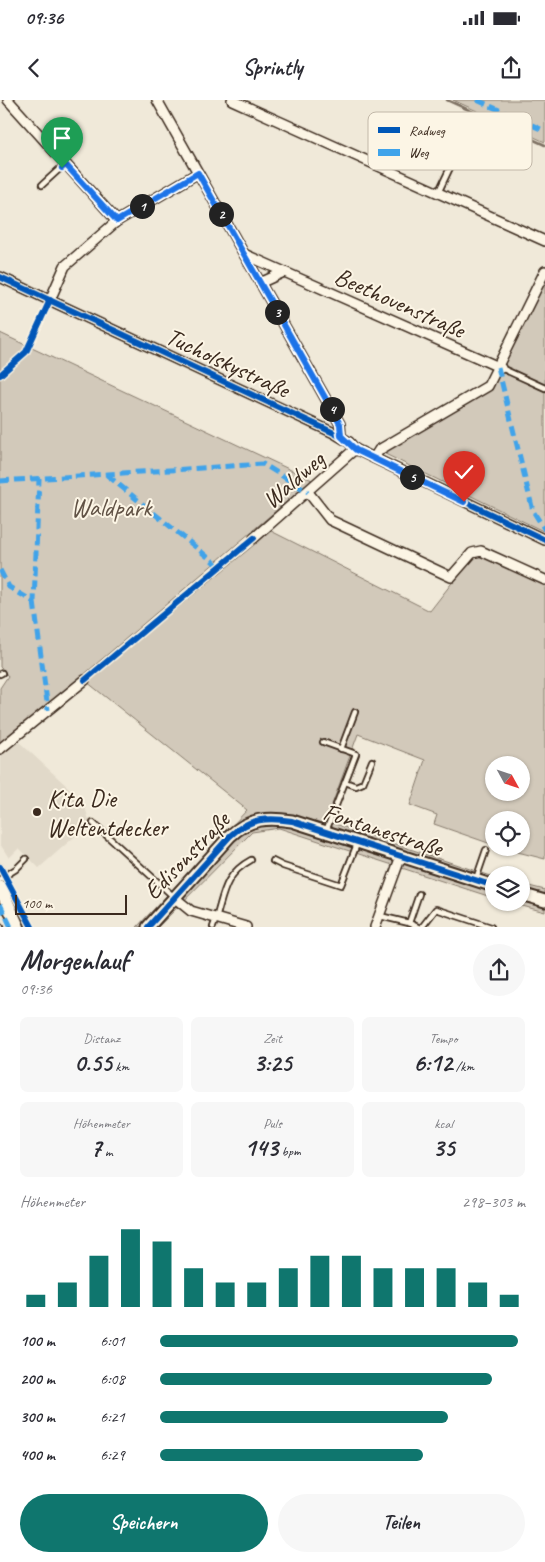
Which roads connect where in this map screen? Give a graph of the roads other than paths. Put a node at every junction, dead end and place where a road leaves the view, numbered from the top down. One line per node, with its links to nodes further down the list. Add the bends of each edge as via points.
1 (8, 100): 5 (street)
2 (157, 100): 8 (street)
3 (232, 100): 4 (street)
4 (368, 161)
5 (65, 164): 9 (lane); 11 (street)
6 (387, 170): 10 (street)
7 (449, 170): 10 (lane)
8 (198, 173): 11 (street); 13 (street)
9 (42, 185)
10 (438, 193): 12 (street)
11 (117, 221): 18 (street, via 66,266)
12 (545, 241)
13 (244, 254): 15 (street, Beethovenstraße); 17 (street)
14 (545, 271): 19 (street)
15 (284, 272): 17 (street); 19 (street, Beethovenstraße)
16 (0, 277): 18 (street, Tucholskystraße)
17 (260, 283): 21 (street, via 340,424)
18 (50, 300): 21 (street, Tucholskystraße)
19 (500, 368): 20 (lane); 23 (street, via 488,386 379,450)
20 (545, 388)
21 (341, 436): 22 (street, Tucholskystraße)
22 (356, 450): 23 (street, Tucholskystraße); 24 (street, Waldweg)
23 (374, 458): 26 (street, Tucholskystraße)
24 (308, 492): 25 (street, Waldweg); 27 (street, via 330,520 451,577 472,553 481,551)
25 (254, 538)
26 (545, 539)
27 (545, 580)
28 (85, 680): 31 (street)
29 (355, 712): 32 (lane)
30 (323, 742): 32 (lane)
31 (0, 749)
32 (341, 749): 34 (lane, via 356,754)
33 (372, 761): 34 (lane, via 363,783 356,786)
34 (345, 782): 37 (lane)
35 (260, 819): 37 (street, Fontanestraße, via 292,821); 51 (street, Edisonstraße, via 241,826 233,833)
36 (93, 823): 51 (lane)
37 (326, 832): 38 (street, Fontanestraße)
38 (358, 842): 40 (street, Fontanestraße); 43 (lane, via 341,885)
39 (485, 853): 46 (lane)
40 (400, 856): 46 (street, Fontanestraße); 53 (street)
41 (26, 859): 47 (lane)
42 (251, 860): 54 (lane, via 224,886)
43 (273, 861)
44 (0, 866): 47 (lane)
45 (0, 879): 47 (lane)
46 (476, 880): 48 (street, Fontanestraße)
47 (3, 882): 56 (main road)
48 (485, 883)
49 (419, 894): 55 (lane)
50 (530, 897): 52 (street)
51 (175, 898): 54 (street, via 191,911); 57 (street, Edisonstraße)
52 (545, 901)
53 (380, 916): 55 (lane); 60 (street)
54 (217, 918): 58 (lane); 59 (street)
55 (409, 924): 61 (lane)
56 (17, 927)
57 (148, 927)
58 (213, 927)
59 (246, 927)
60 (375, 927)
61 (418, 927)
62 (422, 927): 63 (lane, via 436,909)
63 (491, 927)

